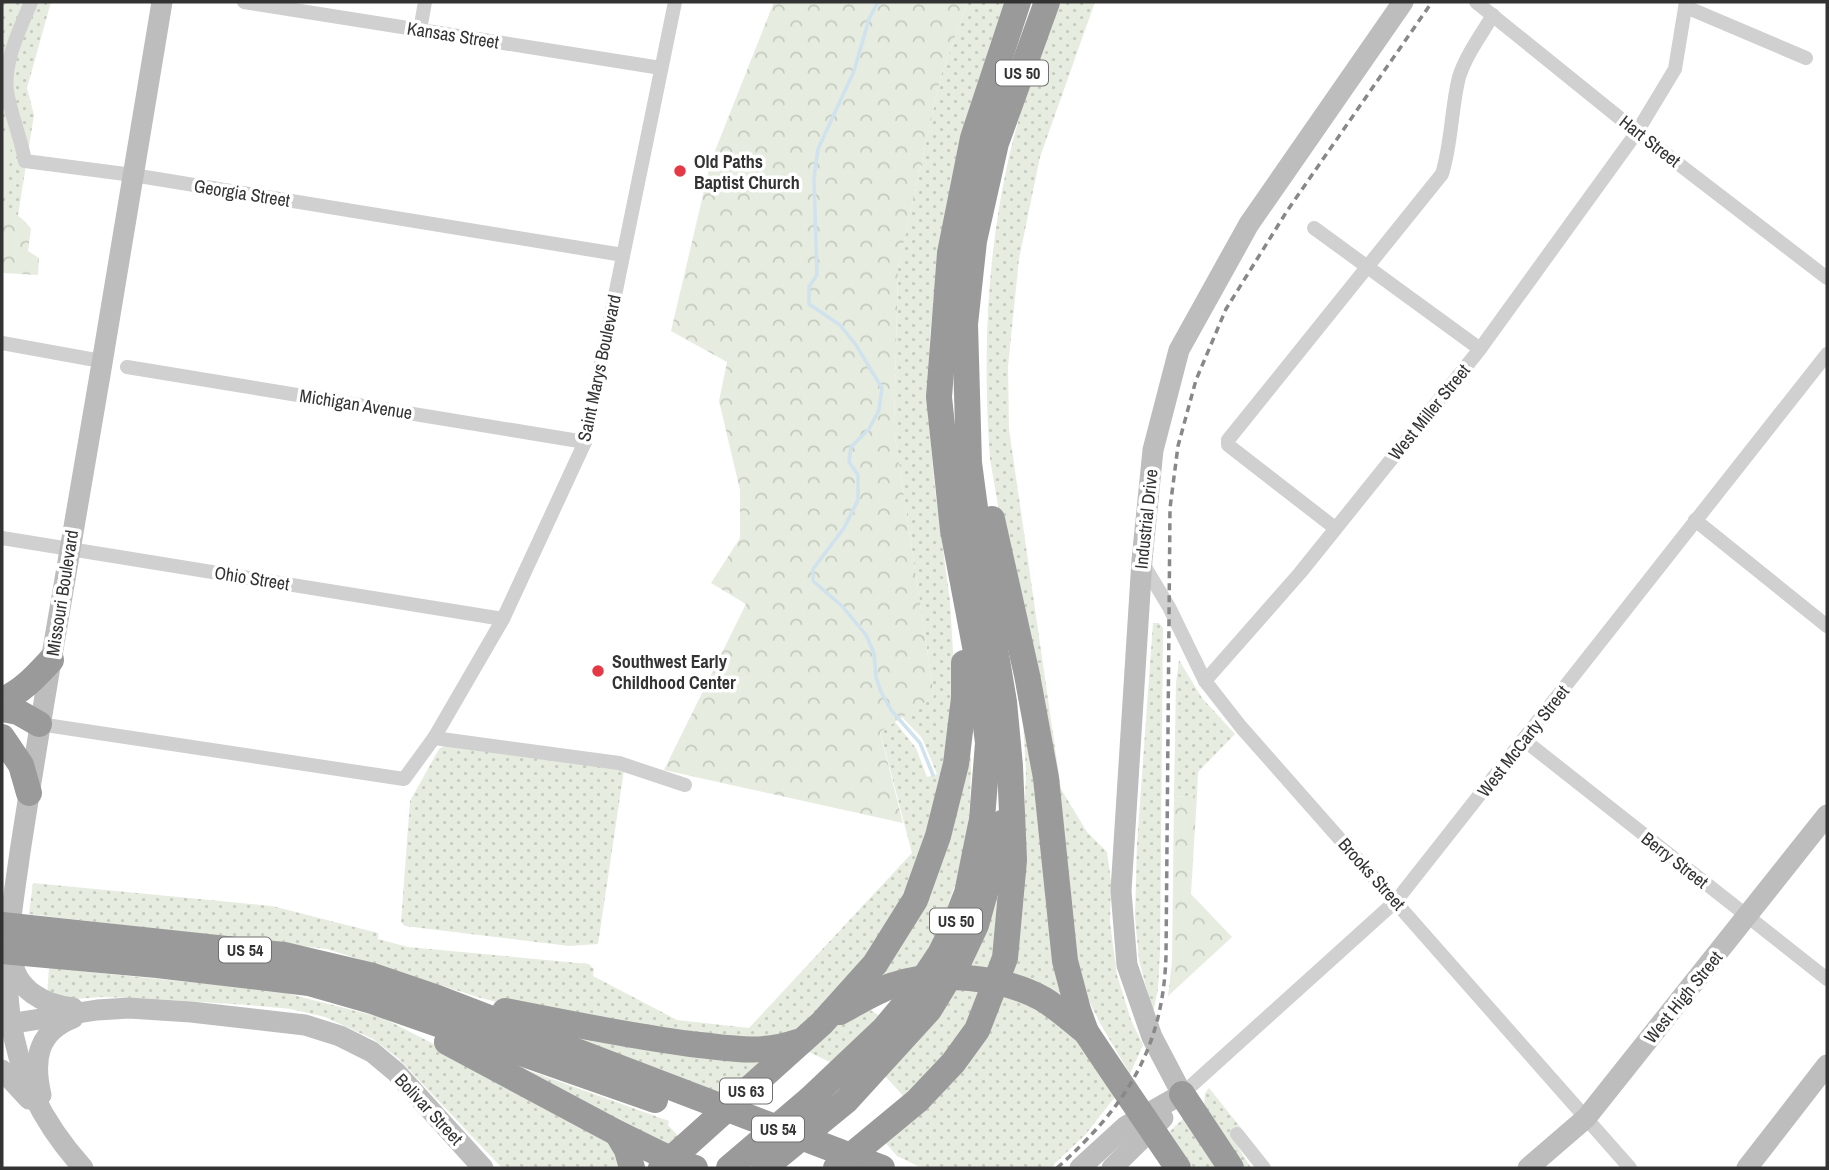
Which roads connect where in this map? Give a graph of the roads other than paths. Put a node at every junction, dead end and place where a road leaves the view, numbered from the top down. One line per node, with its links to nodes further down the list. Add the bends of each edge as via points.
1 (31, 2): 16 (street, Georgia Street, via 7,76 25,162)
2 (162, 2): 16 (main road, Missouri Boulevard)
3 (244, 2): 12 (street, Kansas Street)
4 (425, 2): 12 (street)
5 (675, 2): 14 (street, Saint Marys Boulevard)
6 (1018, 2): 33 (highway, US 50, via 973,138 950,253 939,397)
7 (1046, 2): 23 (highway, US 50, via 996,143 974,241)
8 (1403, 2): 32 (main road, Industrial Drive, via 1249,224 1179,350 1153,450)
9 (1476, 2): 11 (street, Hart Street)
10 (1686, 4): 13 (street); 15 (street, West Miller Street, via 1675,69)
11 (1493, 15): 15 (street, Hart Street); 19 (street, via 1459,78 1442,174)
12 (420, 30): 14 (street, Kansas Street)
13 (1806, 58)
14 (661, 68): 18 (street, Saint Marys Boulevard)
15 (1637, 132): 20 (street, Hart Street); 22 (street, West Miller Street)
16 (133, 175): 18 (street, Georgia Street); 25 (main road, Missouri Boulevard)
17 (1314, 228): 19 (street)
18 (623, 255): 27 (street, Saint Marys Boulevard)
19 (1367, 267): 22 (street); 29 (street, via 1228,440 1228,445)
20 (1827, 278)
21 (2, 343): 25 (street)
22 (1480, 349): 29 (street, West Miller Street)
23 (965, 351): 45 (highway, US 50, via 969,463); 60 (highway, via 996,539 1046,778 1065,961)
24 (1827, 354): 28 (street, West McCarty Street)
25 (101, 361): 31 (main road, Missouri Boulevard)
26 (127, 367): 27 (street, Michigan Avenue)
27 (585, 442): 34 (street, Saint Marys Boulevard)
28 (1695, 520): 35 (street); 44 (street, West McCarty Street)
29 (1335, 528): 37 (street, West Miller Street)
30 (2, 538): 31 (street, Ohio Street)
31 (69, 547): 34 (street, Ohio Street); 36 (main road, Missouri Boulevard)
32 (1142, 561): 37 (street, Brooks Street); 63 (main road, Industrial Drive, via 1121,891 1127,965 1152,1037)
33 (964, 588): 59 (highway, via 964,698 956,764 938,836 902,922 875,964); 76 (highway, US 50, via 988,743 982,819 967,892 955,924 914,993 884,1029)
34 (503, 619): 43 (street, Saint Marys Boulevard)
35 (1827, 626)
36 (51, 660): 38 (highway, via 29,684); 41 (main road, Missouri Boulevard)
37 (1205, 681): 49 (street, Brooks Street)
38 (2, 700)
39 (2, 709): 41 (highway)
40 (2, 723): 41 (highway)
41 (39, 724): 43 (street, Saint Marys Boulevard, via 404,779); 47 (main road, Missouri Boulevard)
42 (2, 737): 47 (highway, via 21,765)
43 (434, 738): 46 (street, via 619,764)
44 (1524, 740): 49 (street, West McCarty Street); 50 (street, Berry Street)
45 (1010, 766): 77 (highway, US 50, via 998,846 976,925 929,1010 846,1101); 78 (highway, via 1014,860 1010,914 1004,958 977,1030 917,1101)
46 (685, 785)
47 (29, 793): 51 (main road, Missouri Boulevard)
48 (1827, 815): 50 (main road, West High Street)
49 (1396, 901): 63 (street, West McCarty Street); 65 (street, Brooks Street)
50 (1748, 917): 54 (street, Berry Street); 65 (main road, West High Street)
51 (4, 934): 52 (highway, US 54); 53 (main road); 57 (main road, via 12,964 32,994 42,1001); 58 (main road, Missouri Boulevard)
52 (51, 943): 55 (highway, US 54, via 284,955 373,976); 56 (highway, US 54, via 171,966 309,983)
53 (2, 958)
54 (1827, 979)
55 (432, 996): 59 (highway, via 638,1038 758,1051 773,1050); 64 (highway, US 54)
56 (372, 1001): 64 (highway, US 54); 67 (highway)
57 (97, 1010): 58 (main road); 66 (main road, via 60,1023 43,1043 37,1075); 73 (main road, Bolivar Street, via 191,1012 304,1025 340,1036 372,1052 396,1072)
58 (6, 1024): 66 (main road, Missouri Boulevard)
59 (812, 1032): 60 (highway, US 63, via 875,993 934,977 982,980 1029,992); 69 (highway, US 63)
60 (1086, 1032): 70 (highway, US 63)
61 (1827, 1065): 85 (main road)
62 (2, 1070): 66 (main road)
63 (1182, 1094): 79 (main road, West McCarty Street, via 1126,1126); 80 (main road, West McCarty Street); 81 (highway)
64 (679, 1099): 71 (highway, US 54); 78 (highway, US 54)
65 (1586, 1118): 83 (main road, West High Street); 84 (street, Brooks Street)
66 (47, 1121): 72 (main road, Missouri Boulevard)
67 (617, 1133): 69 (highway); 74 (highway)
68 (1237, 1134): 82 (street)
69 (665, 1164): 75 (highway)
70 (1176, 1165)
71 (879, 1167)
72 (83, 1168)
73 (483, 1168)
74 (632, 1168)
75 (695, 1168)
76 (729, 1168)
77 (764, 1168)
78 (836, 1168)
79 (1080, 1168)
80 (1112, 1168)
81 (1231, 1168)
82 (1264, 1168)
83 (1528, 1168)
84 (1630, 1168)
85 (1747, 1168)

